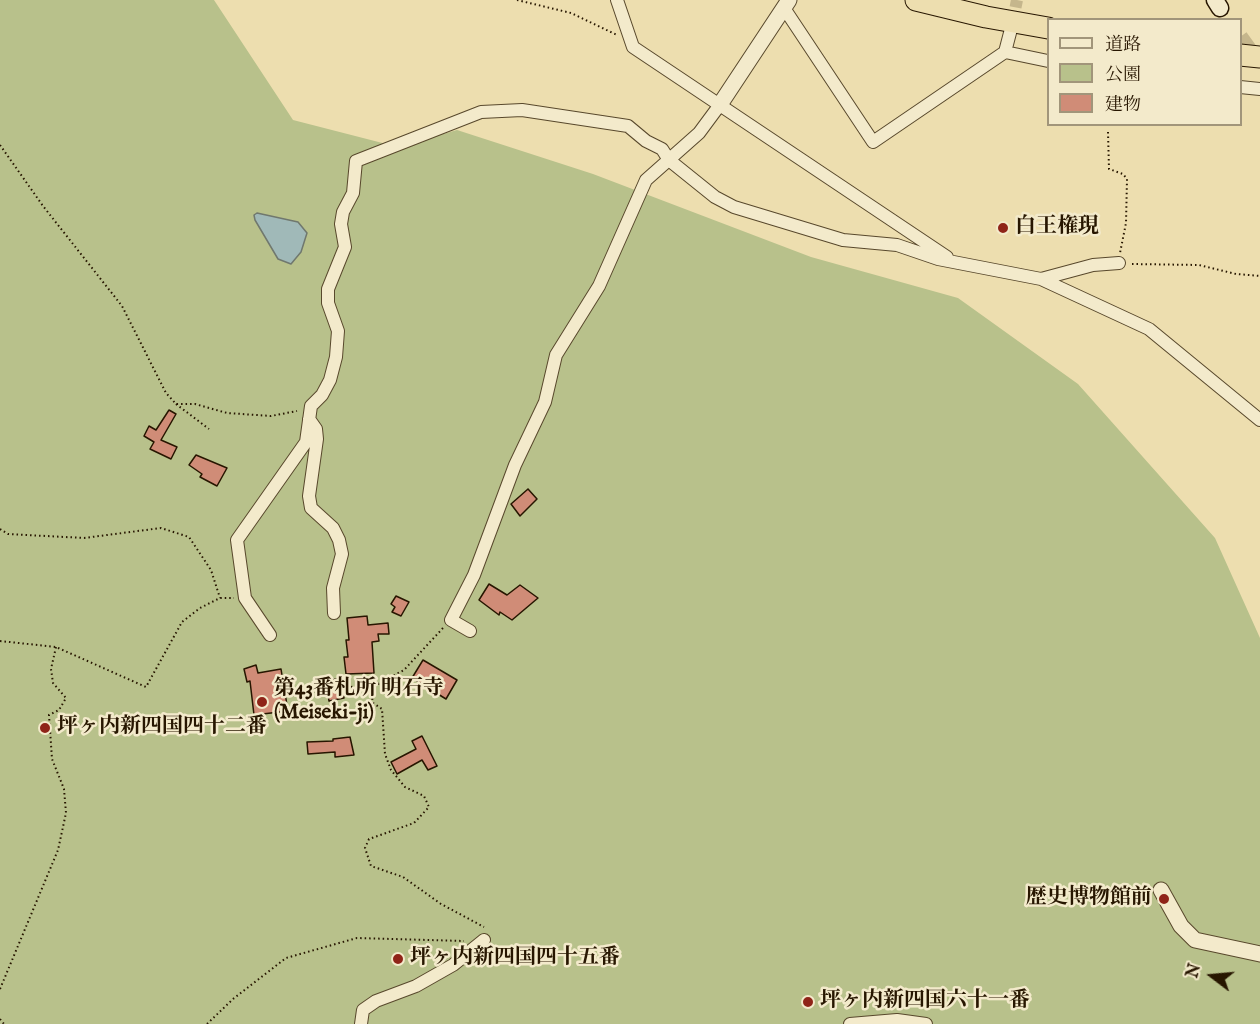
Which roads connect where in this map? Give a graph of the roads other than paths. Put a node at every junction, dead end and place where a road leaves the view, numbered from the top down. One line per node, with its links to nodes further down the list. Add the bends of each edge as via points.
1 (617, 0): 16 (street, via 633,47)
2 (916, 0): 6 (highway)
3 (964, 0): 5 (highway)
4 (786, 4): 10 (street, via 873,142); 16 (street)
5 (1050, 18)
6 (1047, 28)
7 (1011, 29): 10 (street)
8 (1242, 44): 9 (highway)
9 (1260, 46)
10 (1005, 52): 13 (street)
11 (1242, 55): 12 (highway)
12 (1260, 57)
13 (1047, 61)
14 (1242, 87): 15 (street)
15 (1260, 89)
16 (719, 106): 17 (street, via 699,134); 18 (street)
17 (669, 160): 18 (street, via 714,197 734,207 843,240 897,245); 21 (street, via 662,149 628,126 522,110 481,112 356,161 353,193 341,224 345,247 328,289 328,303 338,331 336,357 322,395 311,406); 24 (street, via 646,180 599,286 556,355 545,402 451,620)
18 (954, 261): 20 (street)
19 (1119, 263): 20 (street, via 1092,265)
20 (1041, 279): 22 (street, via 1149,329)
21 (309, 419): 23 (street, via 317,439 309,495 311,508 333,528 342,554 333,588); 25 (street, via 306,442 237,540 245,598)
22 (1260, 420)
23 (334, 613)
24 (470, 631)
25 (270, 635)
26 (1161, 890): 28 (street, via 1181,926 1195,940)
27 (484, 940): 29 (street, via 416,987 376,1001 363,1010)
28 (1260, 954)
29 (361, 1024)
30 (850, 1024): 31 (street, via 897,1020)
31 (926, 1024)

